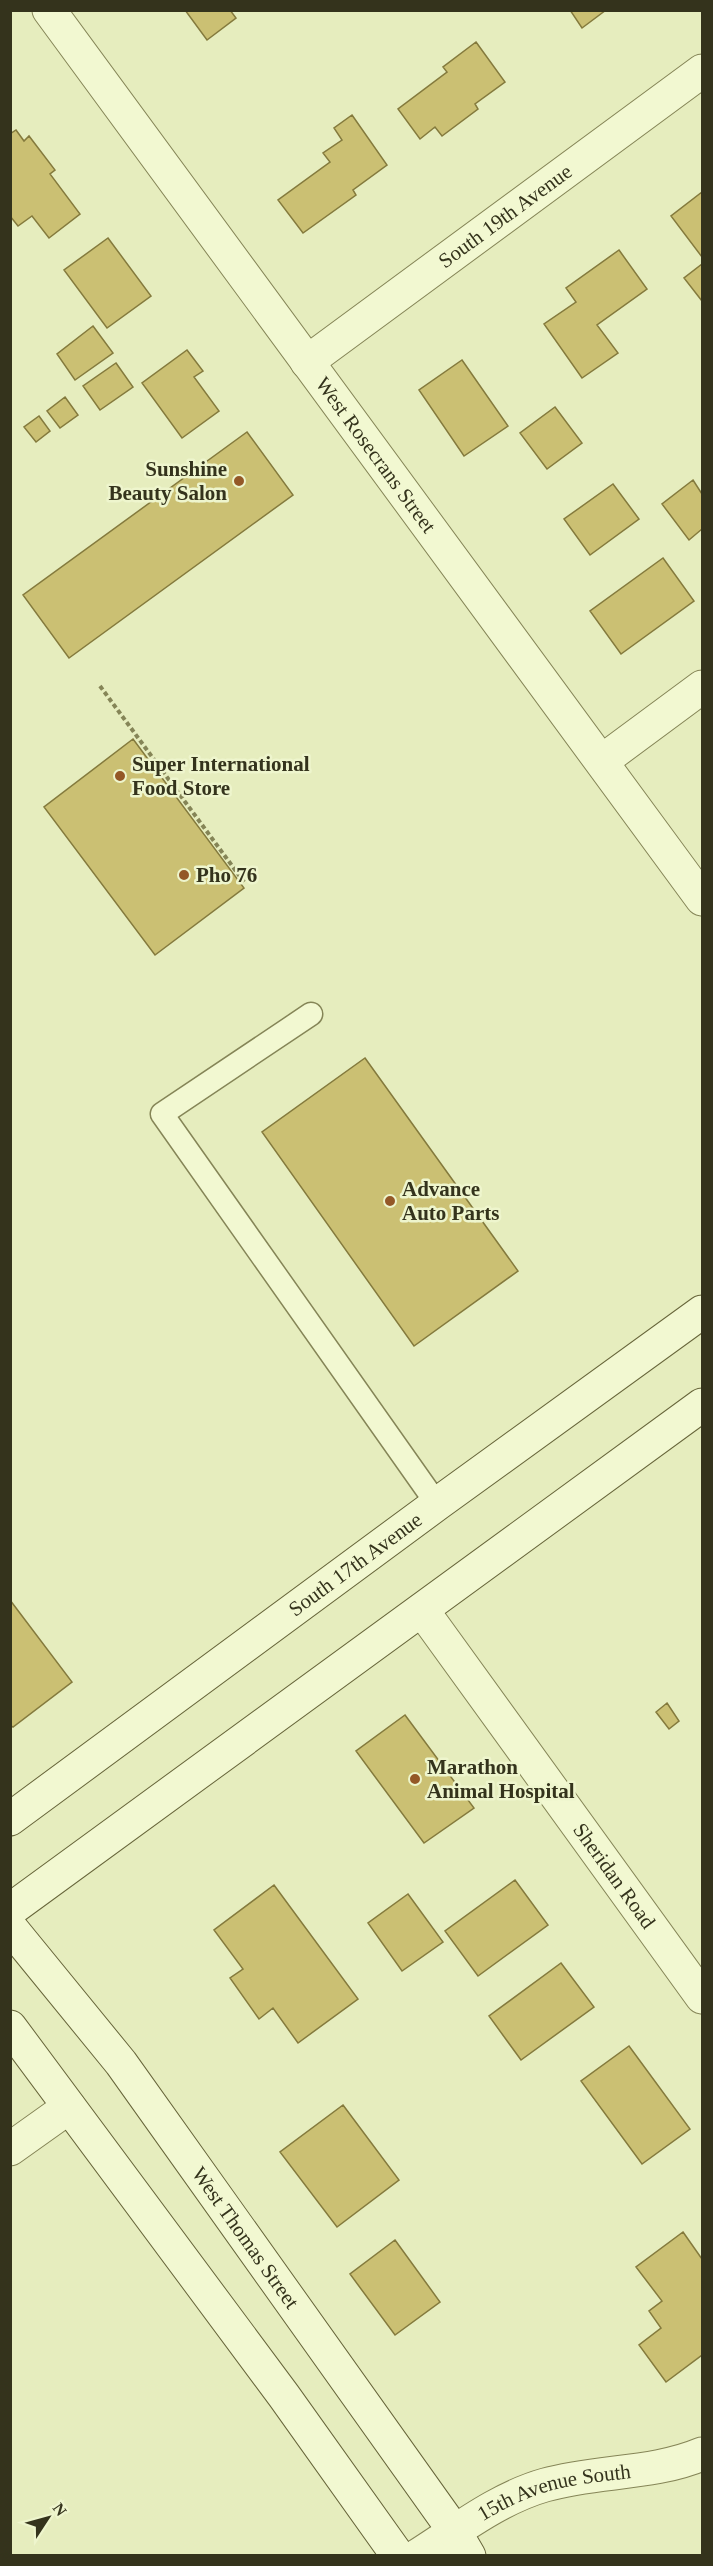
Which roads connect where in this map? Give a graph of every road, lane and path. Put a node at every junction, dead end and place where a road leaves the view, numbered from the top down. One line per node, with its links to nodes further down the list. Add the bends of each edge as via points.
1 (49, 10): 3 (main road, West Rosecrans Street)
2 (702, 71): 3 (main road, South 19th Avenue)
3 (307, 362): 6 (main road, West Rosecrans Street)
4 (100, 686): 7 (path)
5 (702, 687): 6 (main road)
6 (602, 761): 8 (main road, West Rosecrans Street)
7 (244, 882)
8 (702, 899)
9 (311, 1014): 12 (lane, via 162,1114)
10 (702, 1312): 12 (main road, South 17th Avenue)
11 (702, 1405): 13 (main road)
12 (437, 1504): 14 (main road, South 17th Avenue)
13 (422, 1610): 15 (main road); 17 (main road, Sheridan Road)
14 (10, 1819)
15 (10, 1910)
16 (10, 1927): 22 (main road, West Thomas Street, via 122,2064)
17 (702, 1997)
18 (10, 2027): 19 (main road)
19 (69, 2107): 20 (main road); 23 (main road)
20 (10, 2149)
21 (702, 2454): 22 (main road, 15th Avenue South, via 656,2468 545,2485 499,2504)
22 (462, 2544): 24 (main road, 15th Avenue South)
23 (398, 2556)
24 (417, 2556)

